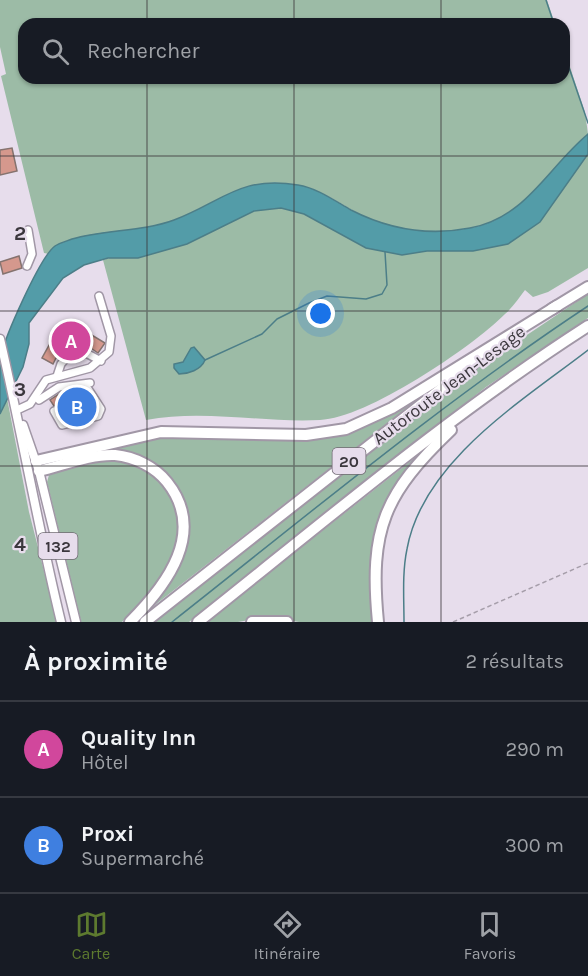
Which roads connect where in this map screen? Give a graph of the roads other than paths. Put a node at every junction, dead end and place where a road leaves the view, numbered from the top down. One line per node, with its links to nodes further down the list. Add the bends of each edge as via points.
1 (28, 230): 2 (lane, via 32,254)
2 (27, 266)
3 (588, 287): 5 (highway, Autoroute Jean-Lesage / 20)
4 (99, 296): 8 (lane, via 112,343)
5 (557, 306): 14 (highway, via 392,408 346,429 306,435 161,432); 18 (highway, Autoroute Jean-Lesage / 20, via 439,390)
6 (588, 326): 10 (highway, Autoroute Jean-Lesage / 20)
7 (0, 339): 12 (main road, 132)
8 (101, 362): 9 (lane, via 83,371); 9 (lane, via 86,353 69,355)
9 (57, 376): 12 (lane, via 46,380 30,404)
10 (512, 377): 19 (highway, Autoroute Jean-Lesage / 20); 22 (highway, via 409,472 393,498 376,548)
11 (39, 400): 13 (lane, via 59,387 89,386 100,409 98,416 62,425)
12 (17, 410): 14 (main road, 132)
13 (54, 411)
14 (32, 467): 15 (main road, 132, via 38,529); 16 (main road, 132); 17 (highway, via 99,456 125,456 150,466 175,493 184,523 182,549 167,578)
15 (61, 622)
16 (76, 622)
17 (130, 622)
18 (145, 622)
19 (198, 622)
20 (252, 622): 21 (highway)
21 (288, 622)
22 (378, 622)

